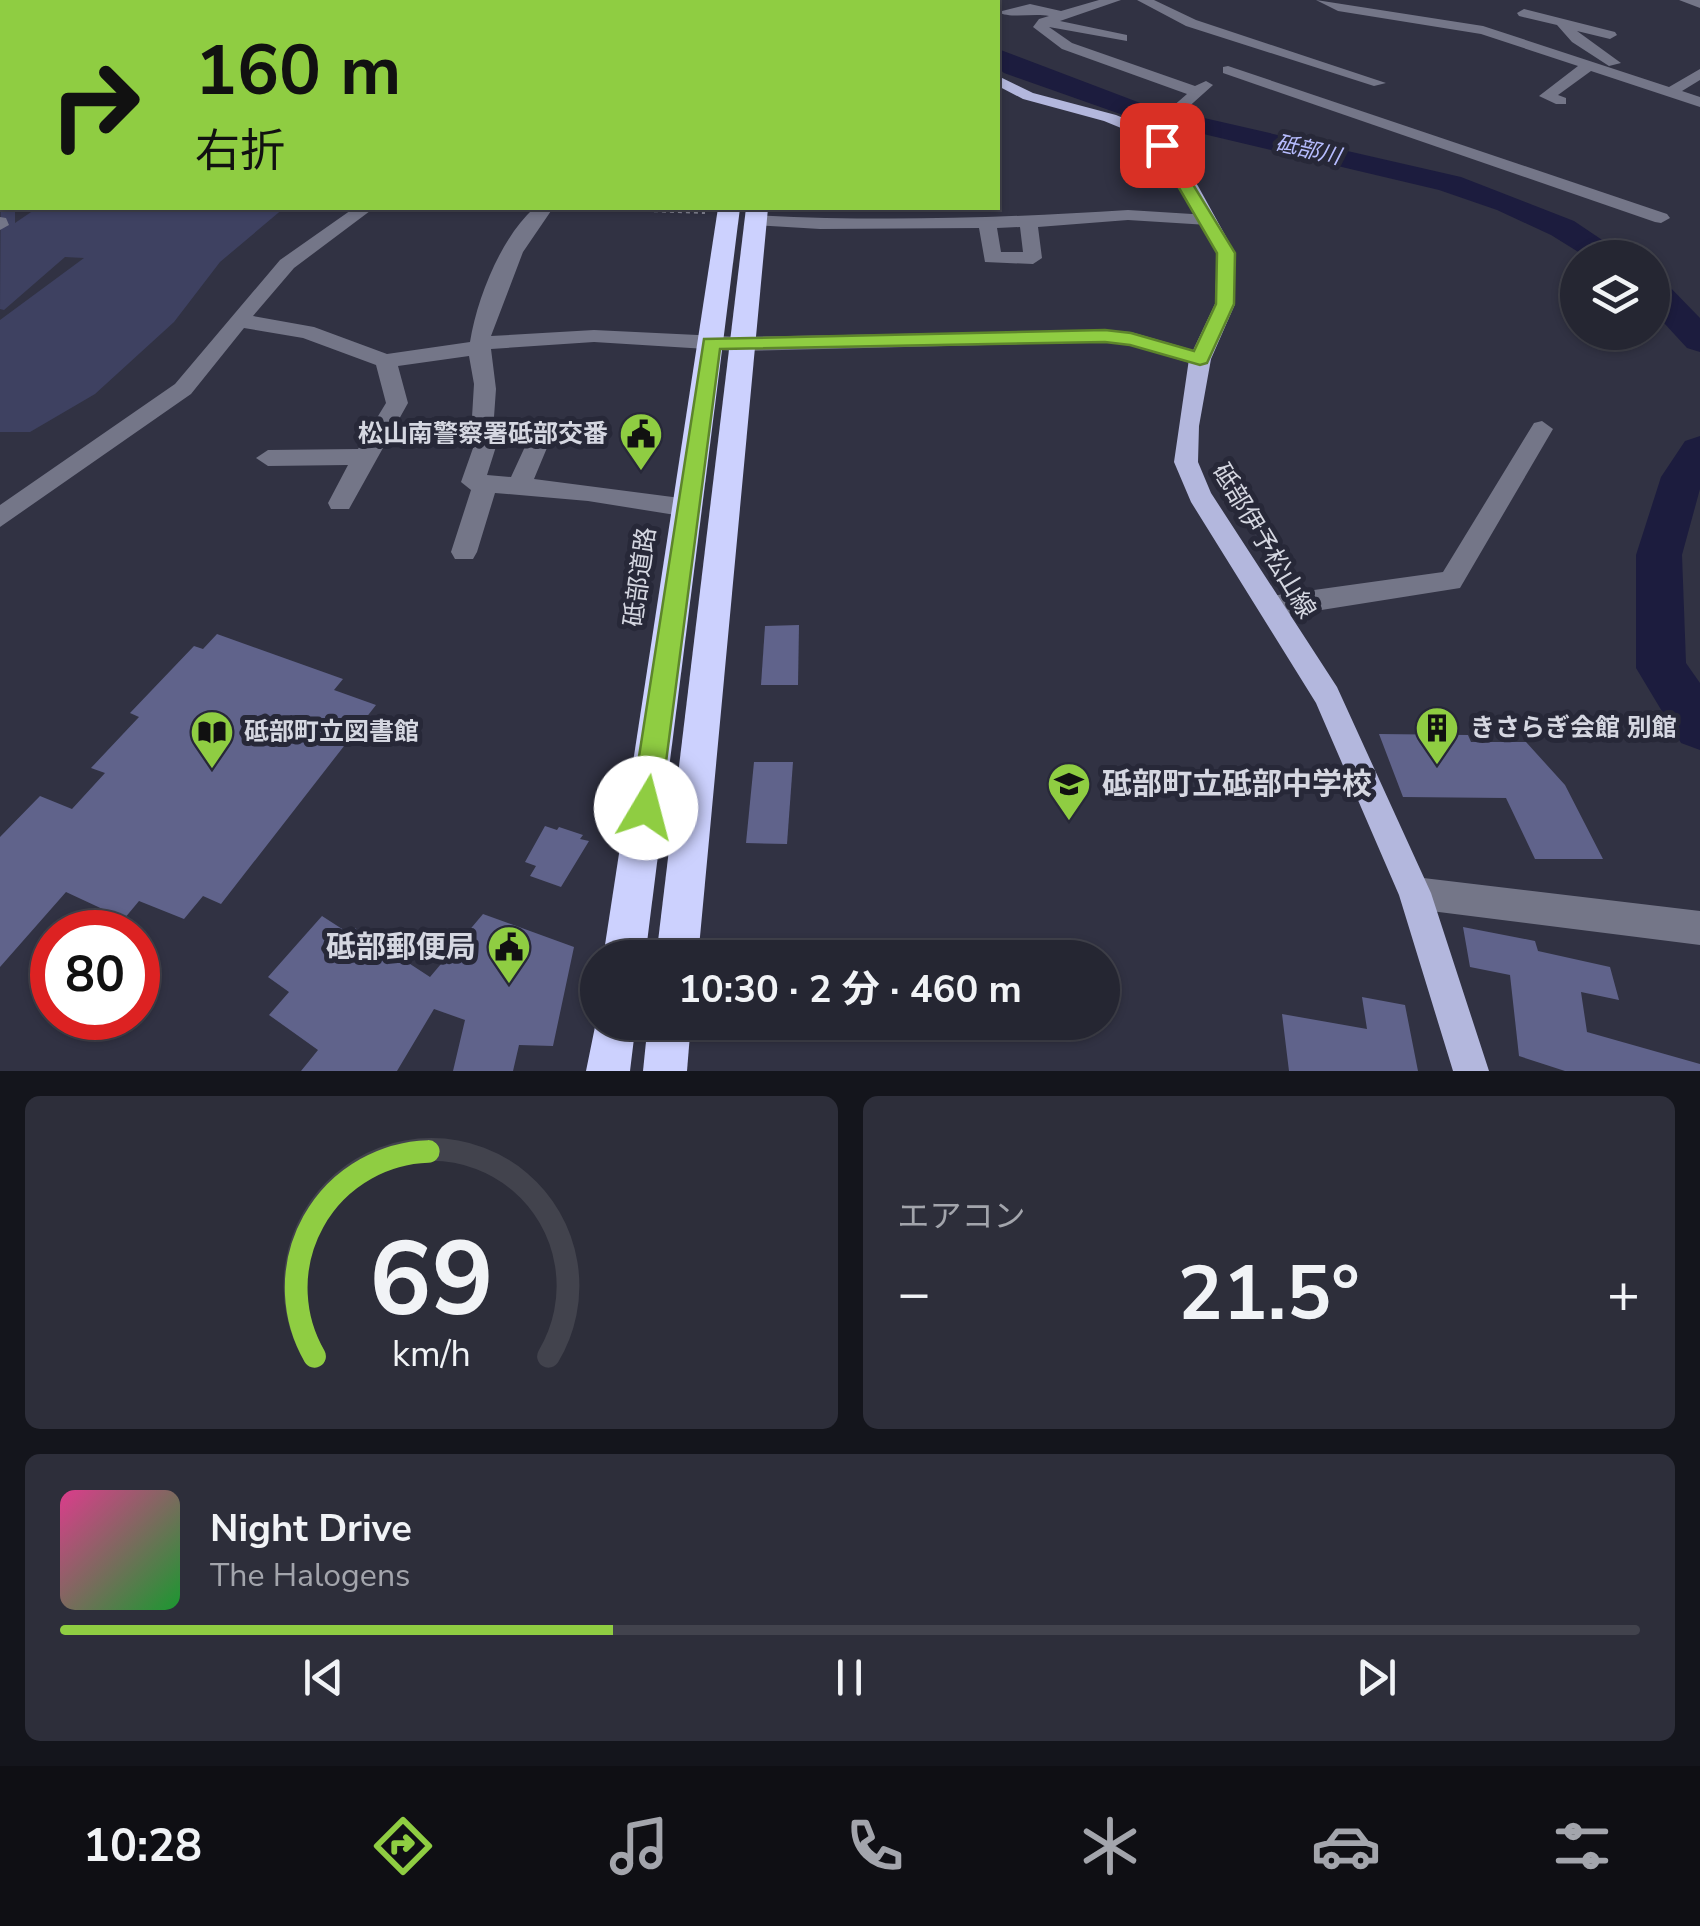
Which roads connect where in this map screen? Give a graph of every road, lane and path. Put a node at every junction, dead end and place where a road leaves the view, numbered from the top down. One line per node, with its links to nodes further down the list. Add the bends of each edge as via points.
1 (1114, 0): 5 (street)
2 (1144, 0): 15 (street)
3 (1323, 0): 12 (street)
4 (1686, 0): 6 (street)
5 (1085, 3): 9 (street)
6 (1700, 4)
7 (1520, 6): 10 (street); 12 (street, via 1502,25)
8 (1005, 13): 9 (street, via 1030,8)
9 (1060, 14): 11 (street)
10 (1559, 20): 13 (street); 18 (street)
11 (1043, 22): 14 (street); 22 (street, via 1043,31 1067,46)
12 (1484, 30): 16 (street)
13 (1610, 35)
14 (1122, 38)
15 (1263, 46): 17 (street); 21 (street)
16 (1590, 64): 18 (street); 23 (street)
17 (1228, 70): 22 (street); 30 (street)
18 (1640, 80): 20 (street)
19 (1000, 81): 25 (main road, via 1028,96)
20 (1690, 82): 24 (street)
21 (1379, 83)
22 (1196, 92): 25 (street)
23 (1547, 96)
24 (1700, 102)
25 (1154, 129): 31 (main road, 砥部伊予松山線)
26 (362, 210): 34 (street, via 290,262)
27 (540, 210): 36 (street, via 496,288)
28 (651, 210): 29 (path)
29 (742, 213): 32 (street, via 820,224); 35 (highway, 砥部道路)
30 (1660, 218)
31 (1208, 220): 33 (street, via 1128,214); 37 (main road, 砥部伊予松山線, via 1226,253 1227,280 1225,304)
32 (986, 222): 33 (street); 33 (street, via 992,258 1032,258)
33 (1028, 222)
34 (242, 320): 38 (street, via 307,332); 47 (street, via 183,389)
35 (725, 344): 36 (street, via 594,336); 37 (street, via 1105,336); 46 (highway, 砥部道路); 53 (highway, 砥部道路)
36 (479, 346): 38 (street); 43 (street, via 485,388 480,417 489,434 473,482)
37 (1200, 359): 49 (main road, 砥部伊予松山線, via 1186,462)
38 (386, 361): 41 (street, via 397,403)
39 (1542, 428): 49 (street, via 1451,581)
40 (543, 431): 44 (street)
41 (363, 457): 42 (street); 45 (street)
42 (268, 458)
43 (485, 485): 44 (street); 48 (street)
44 (518, 487): 46 (street)
45 (340, 503)
46 (688, 508): 52 (highway, 砥部道路)
47 (0, 518)
48 (464, 552)
49 (1270, 607): 50 (main road, 砥部伊予松山線, via 1328,696)
50 (1415, 893): 51 (street); 58 (main road, 砥部伊予松山線)
51 (1700, 928)
52 (627, 940)
53 (677, 940)
54 (612, 1040): 56 (highway)
55 (668, 1040): 57 (highway)
56 (608, 1071)
57 (665, 1071)
58 (1471, 1071)

